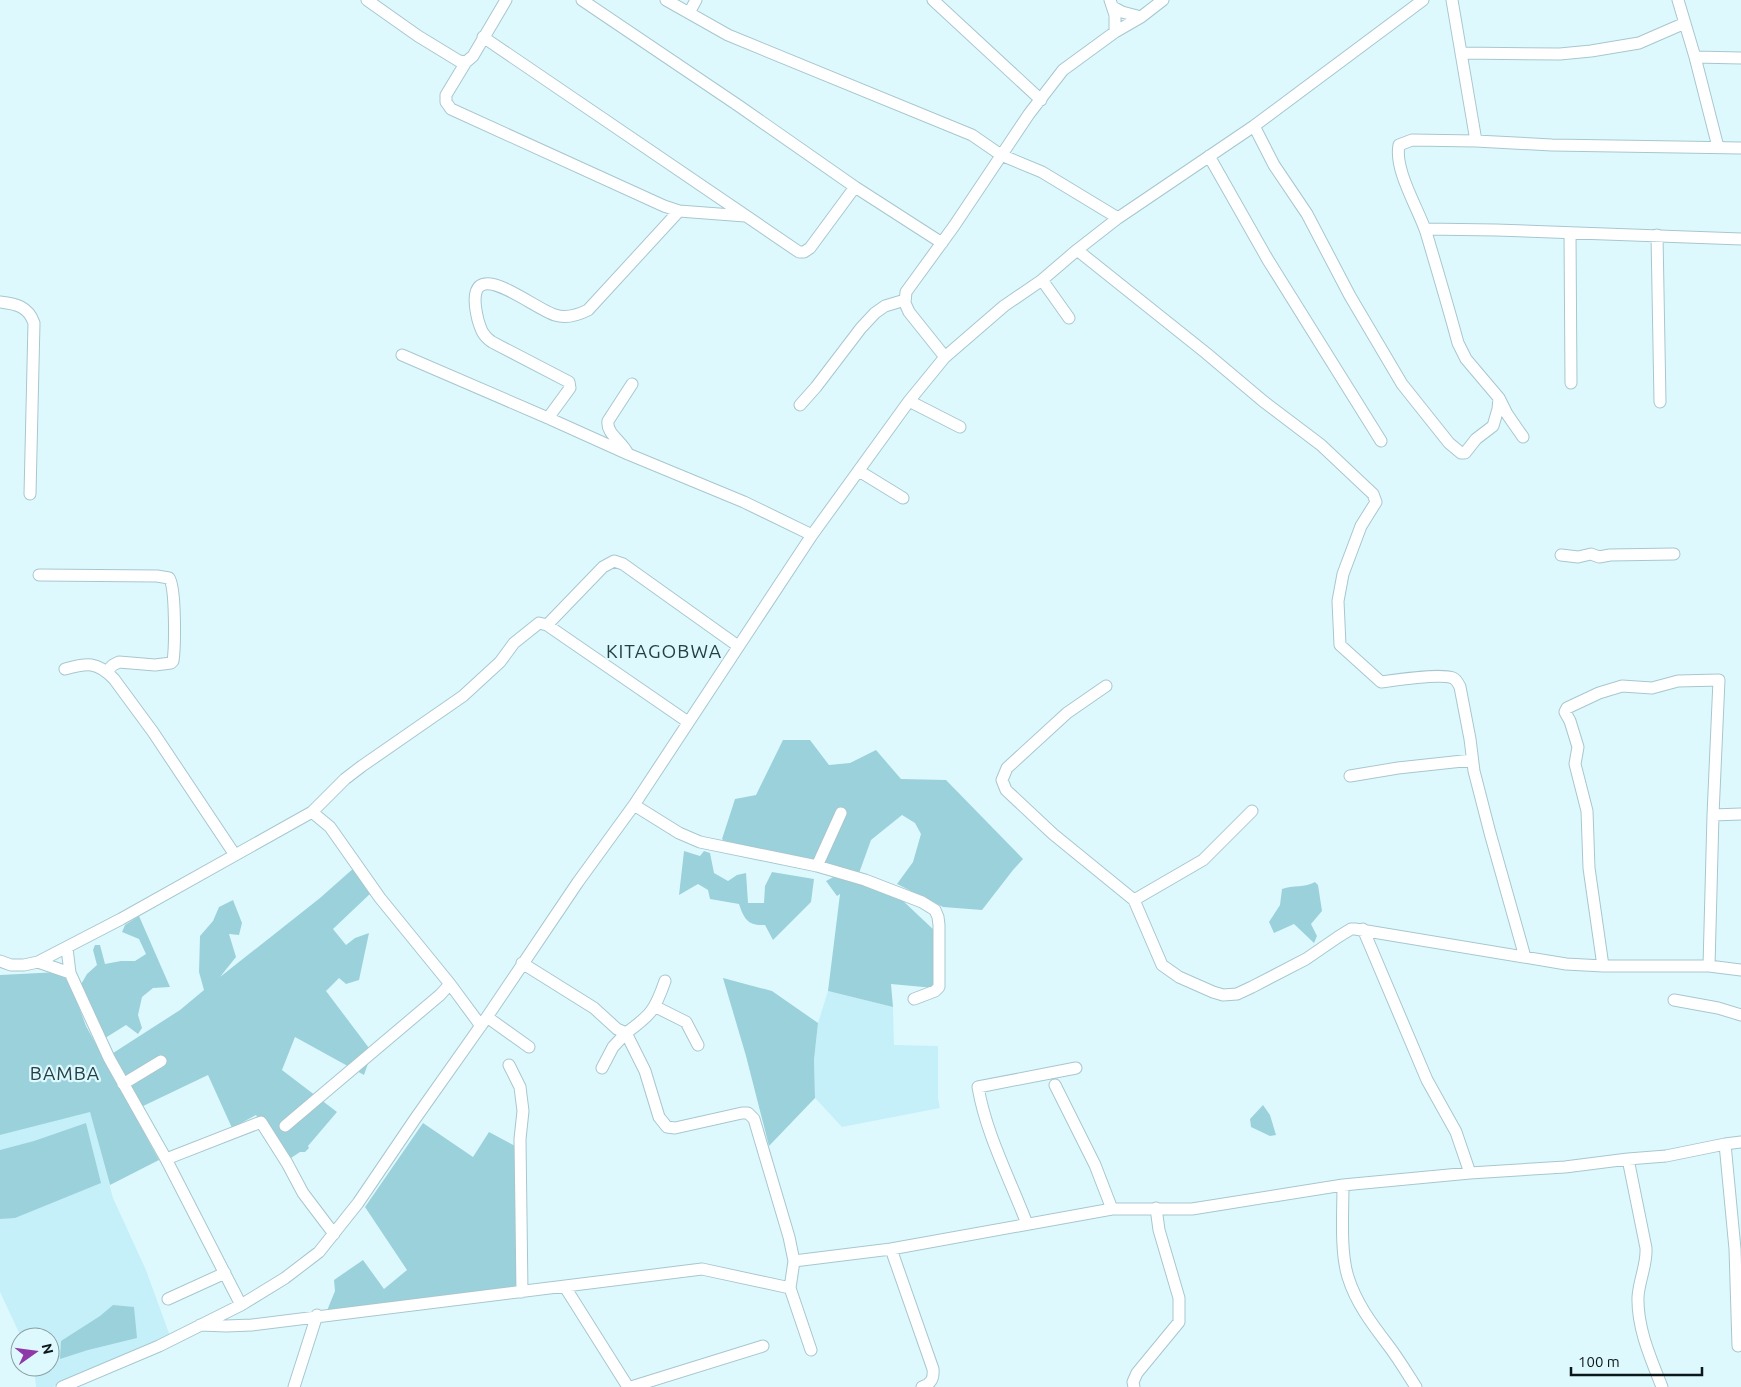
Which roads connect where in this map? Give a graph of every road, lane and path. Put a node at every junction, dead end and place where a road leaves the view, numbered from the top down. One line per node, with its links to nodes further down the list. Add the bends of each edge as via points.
1 (367, 0): 20 (street, via 418,36)
2 (506, 0): 16 (street)
3 (582, 0): 28 (street)
4 (666, 0): 12 (street)
5 (696, 0): 12 (street)
6 (933, 0): 21 (street)
7 (1163, 0): 13 (street)
8 (1423, 0): 22 (street)
9 (1452, 0): 17 (street)
10 (1678, 0): 14 (street)
11 (1112, 4): 13 (street, via 1122,12); 15 (street)
12 (689, 14): 26 (street, via 728,35 972,136)
13 (1141, 17): 15 (street)
14 (1685, 23): 17 (street, via 1639,43 1591,51 1560,54); 18 (street)
15 (1115, 32): 21 (street, via 1063,70)
16 (484, 37): 20 (street); 30 (street)
17 (1461, 53): 23 (street)
18 (1695, 56): 19 (street); 24 (street)
19 (1741, 58)
20 (466, 62): 29 (street, via 446,95 451,109)
21 (1042, 100): 26 (street)
22 (1254, 126): 27 (street); 46 (street, via 1402,384 1449,443 1461,453 1465,452 1476,438 1493,426)
23 (1476, 141): 24 (street); 32 (street, via 1412,140 1399,145 1403,174)
24 (1718, 147): 25 (street)
25 (1741, 148)
26 (1002, 155): 31 (street, via 1042,172); 36 (street)
27 (1209, 156): 31 (street); 53 (street, via 1268,260)
28 (855, 187): 30 (street, via 804,252); 36 (street)
29 (679, 211): 30 (street); 50 (street, via 588,310 577,315 555,315 493,284 481,285 476,292 476,313 485,337 569,382 570,388)
30 (747, 216)
31 (1118, 218): 37 (street)
32 (1425, 229): 33 (street); 46 (street, via 1458,343 1466,359)
33 (1570, 233): 34 (street); 44 (street)
34 (1657, 235): 35 (street); 48 (street)
35 (1741, 239)
36 (942, 243): 39 (street, via 906,292)
37 (1076, 250): 38 (street); 68 (street, via 1321,445 1373,494 1376,502 1361,526 1340,586 1340,645 1381,682 1435,677 1457,681)
38 (1042, 280): 41 (street); 43 (street, via 1004,306)
39 (905, 300): 43 (street, via 913,318); 49 (street, via 875,313)
40 (0, 302): 56 (street, via 28,310 34,323)
41 (1069, 318)
42 (402, 356): 50 (street)
43 (945, 356): 47 (street)
44 (1571, 383)
45 (632, 384): 54 (street, via 607,424)
46 (1499, 398): 52 (street)
47 (909, 401): 51 (street); 55 (street)
48 (1660, 402)
49 (800, 405)
50 (548, 418): 54 (street)
51 (960, 427)
52 (1523, 437)
53 (1381, 441)
54 (628, 454): 58 (street, via 744,502)
55 (859, 471): 57 (street); 58 (street)
56 (30, 494)
57 (903, 498)
58 (812, 535): 63 (street)
59 (1674, 554): 60 (street, via 1599,558 1592,554 1578,557)
60 (1561, 555)
61 (39, 575): 65 (street, via 157,576 169,578 172,582 173,661 155,665 119,662)
62 (547, 625): 63 (street, via 603,567 614,561); 67 (street); 71 (street, via 539,623 514,643 490,672 463,696 345,779)
63 (738, 646): 67 (street)
64 (65, 669): 65 (street, via 86,664)
65 (107, 671): 76 (street, via 153,732)
66 (1106, 686): 78 (street, via 1067,713 1007,768 1002,780 1006,790 1053,834)
67 (688, 722): 70 (street)
68 (1472, 760): 69 (street); 81 (street)
69 (1350, 776)
70 (634, 805): 77 (street, via 700,842); 84 (street)
71 (312, 812): 76 (street); 90 (street, via 330,828 380,898)
72 (1252, 812): 78 (street, via 1203,860)
73 (841, 813): 77 (street)
74 (1741, 814): 75 (street)
75 (1712, 815): 85 (street, via 1719,680 1678,681 1652,688 1622,686 1567,708 1565,712 1578,747 1575,764 1587,811 1589,868); 86 (street)
76 (235, 855): 80 (street)
77 (817, 866): 91 (street, via 865,880 922,902 934,910 940,925 939,984 935,991)
78 (1134, 900): 79 (street, via 1162,965 1179,977 1223,995 1252,988 1306,959 1351,929)
79 (1363, 929): 81 (street); 110 (street, via 1427,1080 1456,1132)
80 (67, 948): 83 (street); 88 (street)
81 (1525, 957): 85 (street)
82 (0, 961): 83 (street, via 11,965)
83 (38, 962): 88 (street)
84 (522, 964): 95 (street); 96 (street, via 594,1008)
85 (1603, 966): 86 (street)
86 (1709, 966): 87 (street)
87 (1741, 970)
88 (70, 972): 103 (street)
89 (666, 981): 93 (street)
90 (450, 984): 95 (street); 105 (street)
91 (914, 999)
92 (1674, 1000): 94 (street)
93 (656, 1007): 96 (street); 97 (street, via 686,1022)
94 (1741, 1015)
95 (484, 1022): 98 (street); 115 (street)
96 (626, 1033): 101 (street, via 613,1047); 117 (street, via 645,1071 659,1117 667,1127 742,1113 748,1113 754,1119)
97 (698, 1045)
98 (530, 1048)
99 (161, 1061): 103 (street)
100 (509, 1065): 121 (street, via 520,1087 522,1111)
101 (602, 1068)
102 (1076, 1068): 114 (street, via 978,1087 990,1133)
103 (124, 1084): 109 (street)
104 (1056, 1085): 113 (street, via 1095,1165)
105 (285, 1126)
106 (1741, 1142): 107 (street)
107 (1725, 1144): 108 (street, via 1666,1156); 127 (street)
108 (1628, 1158): 110 (street); 135 (street, via 1647,1259 1640,1277 1639,1318)
109 (166, 1159): 115 (street, via 260,1122 287,1162 303,1194); 118 (street)
110 (1470, 1173): 111 (street)
111 (1343, 1185): 112 (street, via 1192,1210); 134 (street, via 1347,1275 1372,1326)
112 (1156, 1208): 113 (street); 133 (street, via 1159,1230 1180,1298 1179,1322 1137,1373)
113 (1112, 1209): 114 (street)
114 (1027, 1224): 116 (street)
115 (334, 1234): 123 (street, via 303,1266)
116 (891, 1249): 117 (street); 132 (street, via 933,1369 932,1381)
117 (794, 1261): 120 (street)
118 (225, 1273): 122 (street); 123 (street)
119 (564, 1287): 120 (street, via 702,1269); 121 (street); 131 (street)
120 (790, 1288): 128 (street)
121 (522, 1292): 124 (street)
122 (168, 1299)
123 (241, 1305): 125 (street)
124 (317, 1315): 125 (street, via 240,1326); 130 (street)
125 (198, 1325): 129 (street, via 159,1346)
126 (763, 1346): 131 (street)
127 (1738, 1346)
128 (811, 1350)
129 (62, 1387)
130 (294, 1387)
131 (629, 1387)
132 (922, 1387)
133 (1134, 1387)
134 (1416, 1387)
135 (1662, 1387)

